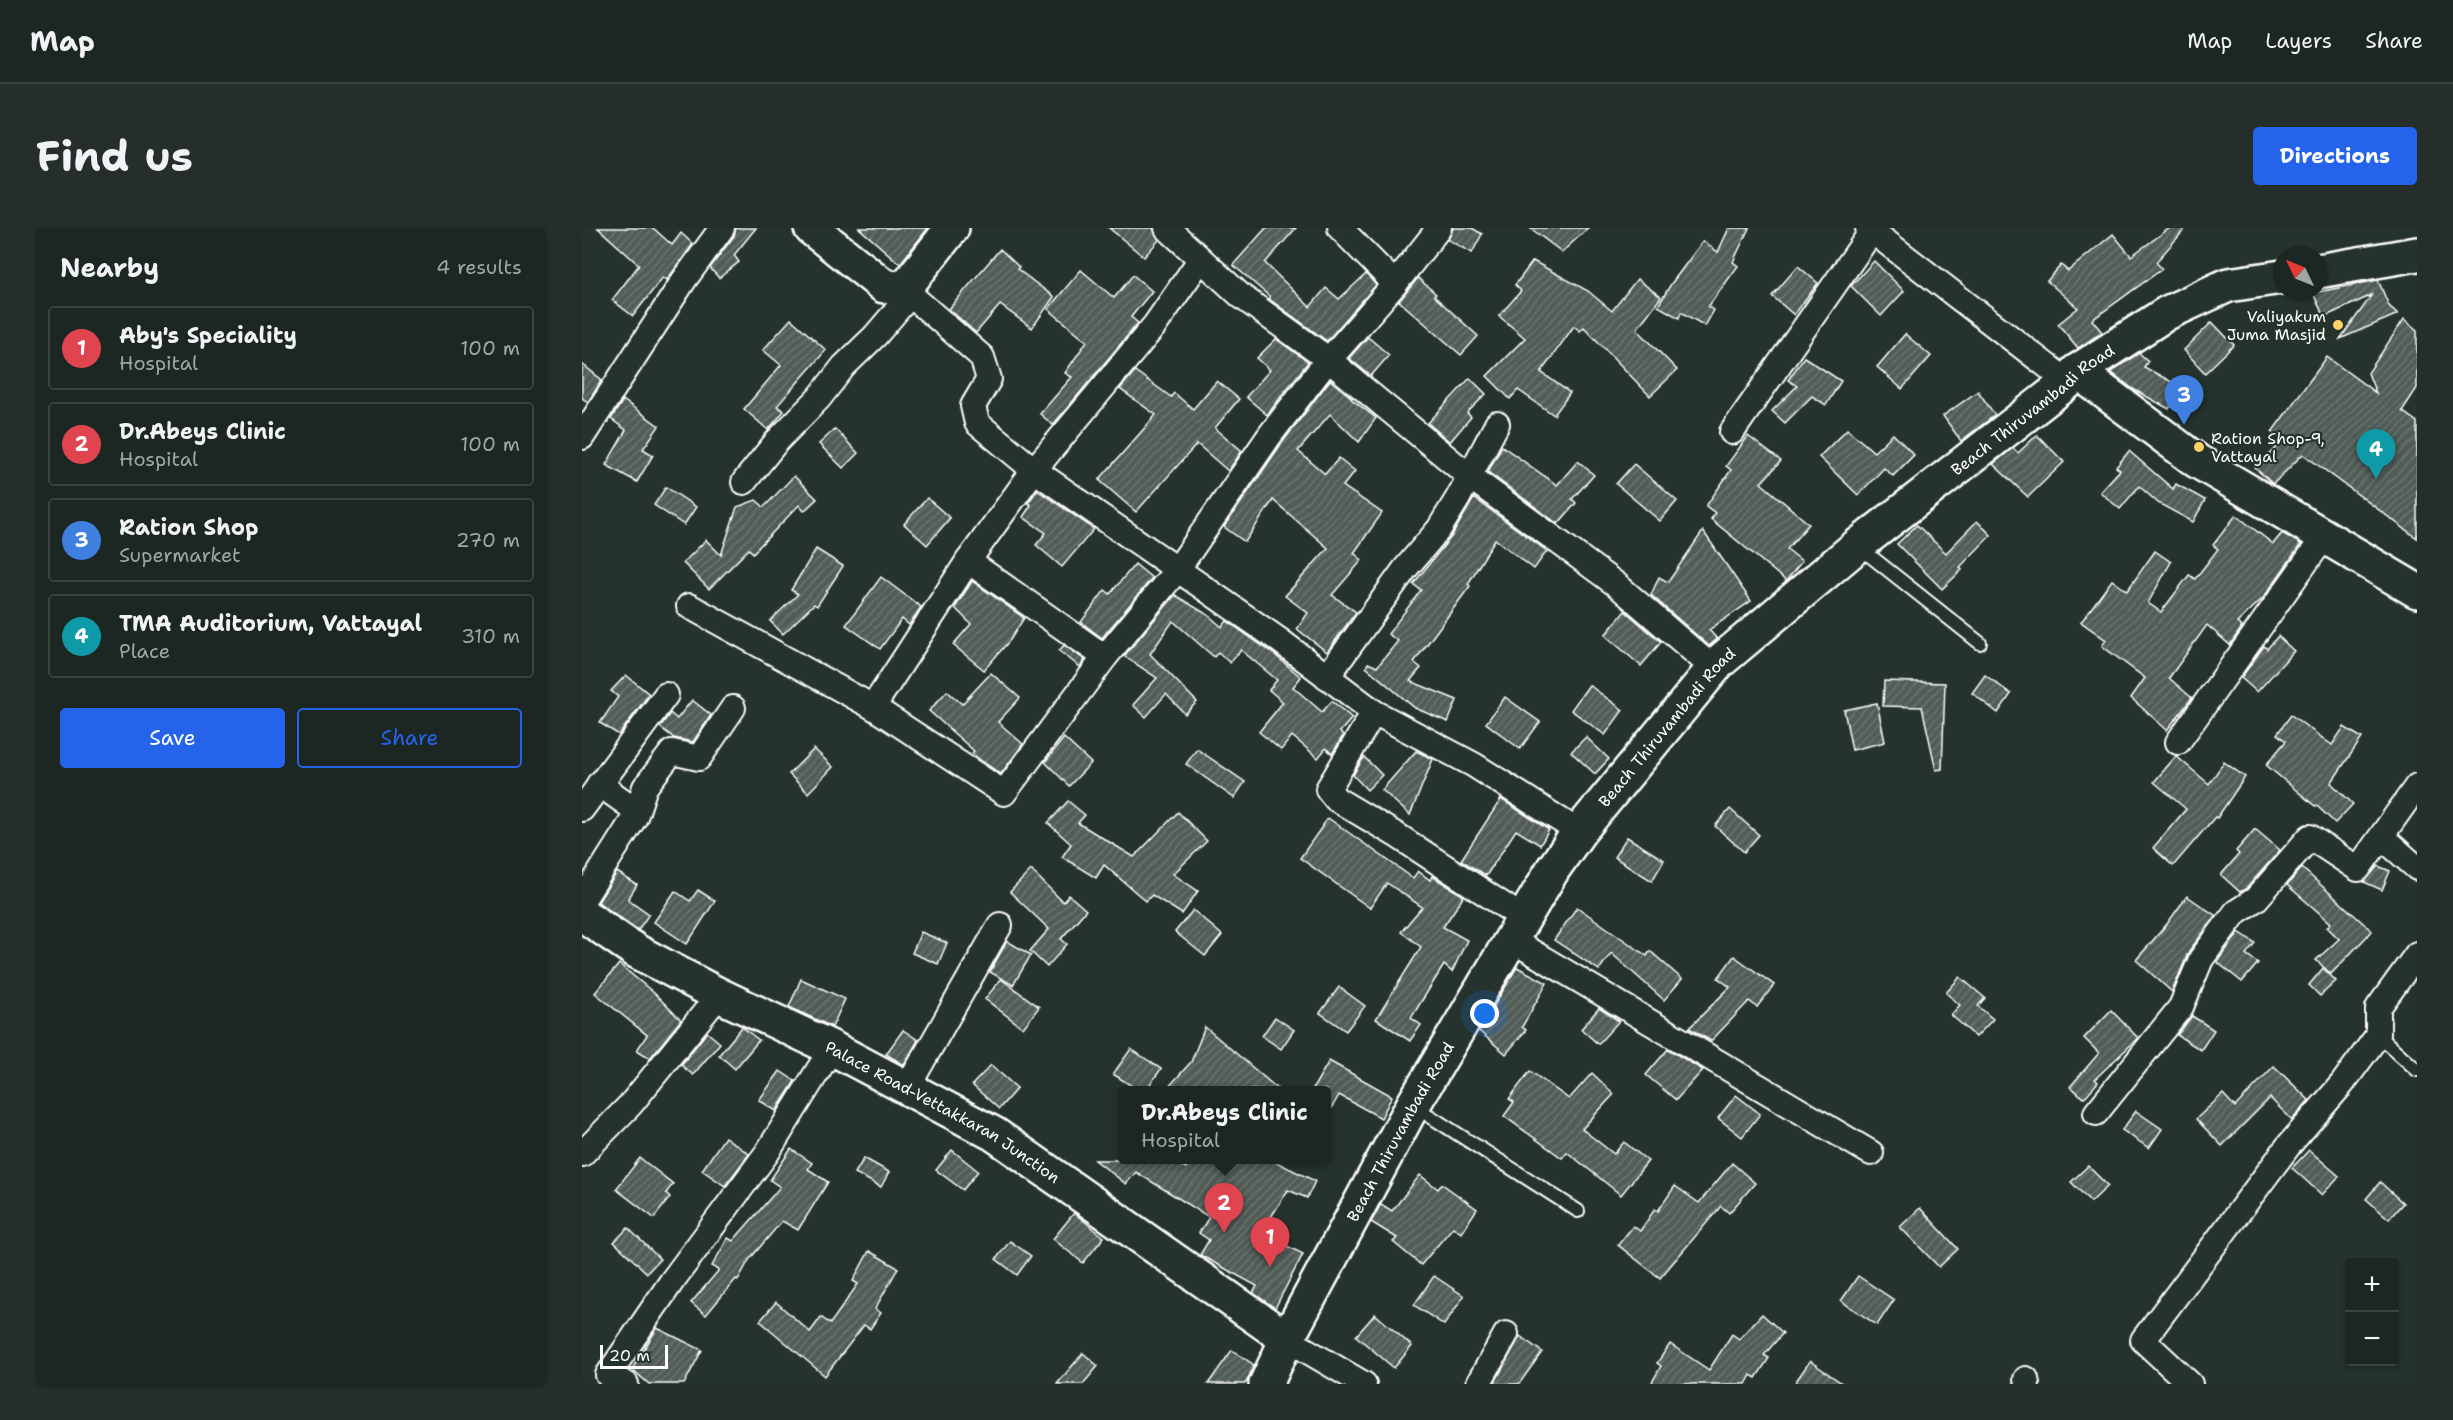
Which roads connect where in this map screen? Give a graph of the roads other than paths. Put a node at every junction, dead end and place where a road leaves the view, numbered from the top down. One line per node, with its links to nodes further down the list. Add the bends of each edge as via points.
1 (722, 228): 18 (street)
2 (810, 228): 13 (main road, via 884,286)
3 (952, 228): 13 (main road)
4 (1167, 228): 9 (street)
5 (1340, 228): 12 (street)
6 (1439, 228): 12 (street)
7 (1870, 229): 15 (street); 17 (street)
8 (2417, 254): 10 (main road)
9 (1200, 260): 14 (street, via 1241,296); 19 (street, via 1155,324)
10 (2327, 269)
11 (2273, 278): 15 (main road, Beach Thiruvambadi Road, via 2228,285 2167,313)
12 (1395, 284): 14 (street)
13 (907, 292): 19 (street, via 982,357 989,379 973,406 977,423); 21 (street, via 875,336 844,366)
14 (1329, 360): 20 (street); 25 (street, via 1270,435)
15 (2073, 376): 22 (main road, via 2197,461); 23 (main road, Beach Thiruvambadi Road)
16 (1497, 424): 20 (street)
17 (1732, 432)
18 (582, 437)
19 (1034, 470): 24 (street); 25 (street)
20 (1469, 476): 30 (street, via 1617,585); 31 (street, via 1438,528)
21 (744, 482)
22 (2324, 537): 26 (main road); 36 (street)
23 (1857, 546): 28 (lane); 30 (main road, Beach Thiruvambadi Road)
24 (968, 561): 29 (street); 33 (street)
25 (1177, 570): 29 (street); 31 (street)
26 (2417, 591)
27 (689, 606): 33 (street)
28 (1980, 644)
29 (1106, 657): 33 (street, via 1004,793)
30 (1713, 668): 41 (main road, Beach Thiruvambadi Road)
31 (1327, 677): 35 (street)
32 (666, 695): 37 (street)
33 (873, 707)
34 (733, 708): 40 (street, via 699,758 672,752 645,787)
35 (1374, 712): 41 (street, via 1474,765); 47 (street, via 1328,789 1336,799 1398,836)
36 (2178, 742)
37 (599, 784): 39 (street); 40 (street)
38 (2417, 786): 42 (street)
39 (582, 809)
40 (637, 811): 44 (street)
41 (1579, 832): 47 (main road, Beach Thiruvambadi Road)
42 (2382, 837): 43 (street); 55 (street, via 2358,869 2310,837 2256,899 2236,912 2201,960 2181,1007)
43 (2417, 868)
44 (582, 901)
45 (582, 914): 49 (main road, Palace Road-Vettakkaran Junction, via 636,951)
46 (1000, 925): 53 (street)
47 (1517, 928): 54 (main road, Beach Thiruvambadi Road); 57 (street)
48 (2417, 954): 50 (street, via 2378,1008)
49 (719, 995): 51 (main road, Palace Road-Vettakkaran Junction); 56 (street, via 631,1104)
50 (2378, 1035): 52 (lane); 65 (street, via 2289,1145 2143,1341)
51 (832, 1048): 53 (main road, Palace Road-Vettakkaran Junction); 61 (street, via 767,1153 608,1375)
52 (2417, 1070)
53 (907, 1088): 60 (main road, Palace Road-Vettakkaran Junction, via 994,1134)
54 (1413, 1105): 58 (lane); 60 (main road, Beach Thiruvambadi Road)
55 (2096, 1113)
56 (582, 1154)
57 (1871, 1154)
58 (1578, 1211)
59 (1506, 1334): 64 (street)
60 (1287, 1339): 62 (main road, Beach Thiruvambadi Road); 63 (street)
61 (626, 1384)
62 (1266, 1384)
63 (1364, 1384)
64 (1478, 1384)
65 (2190, 1384)

